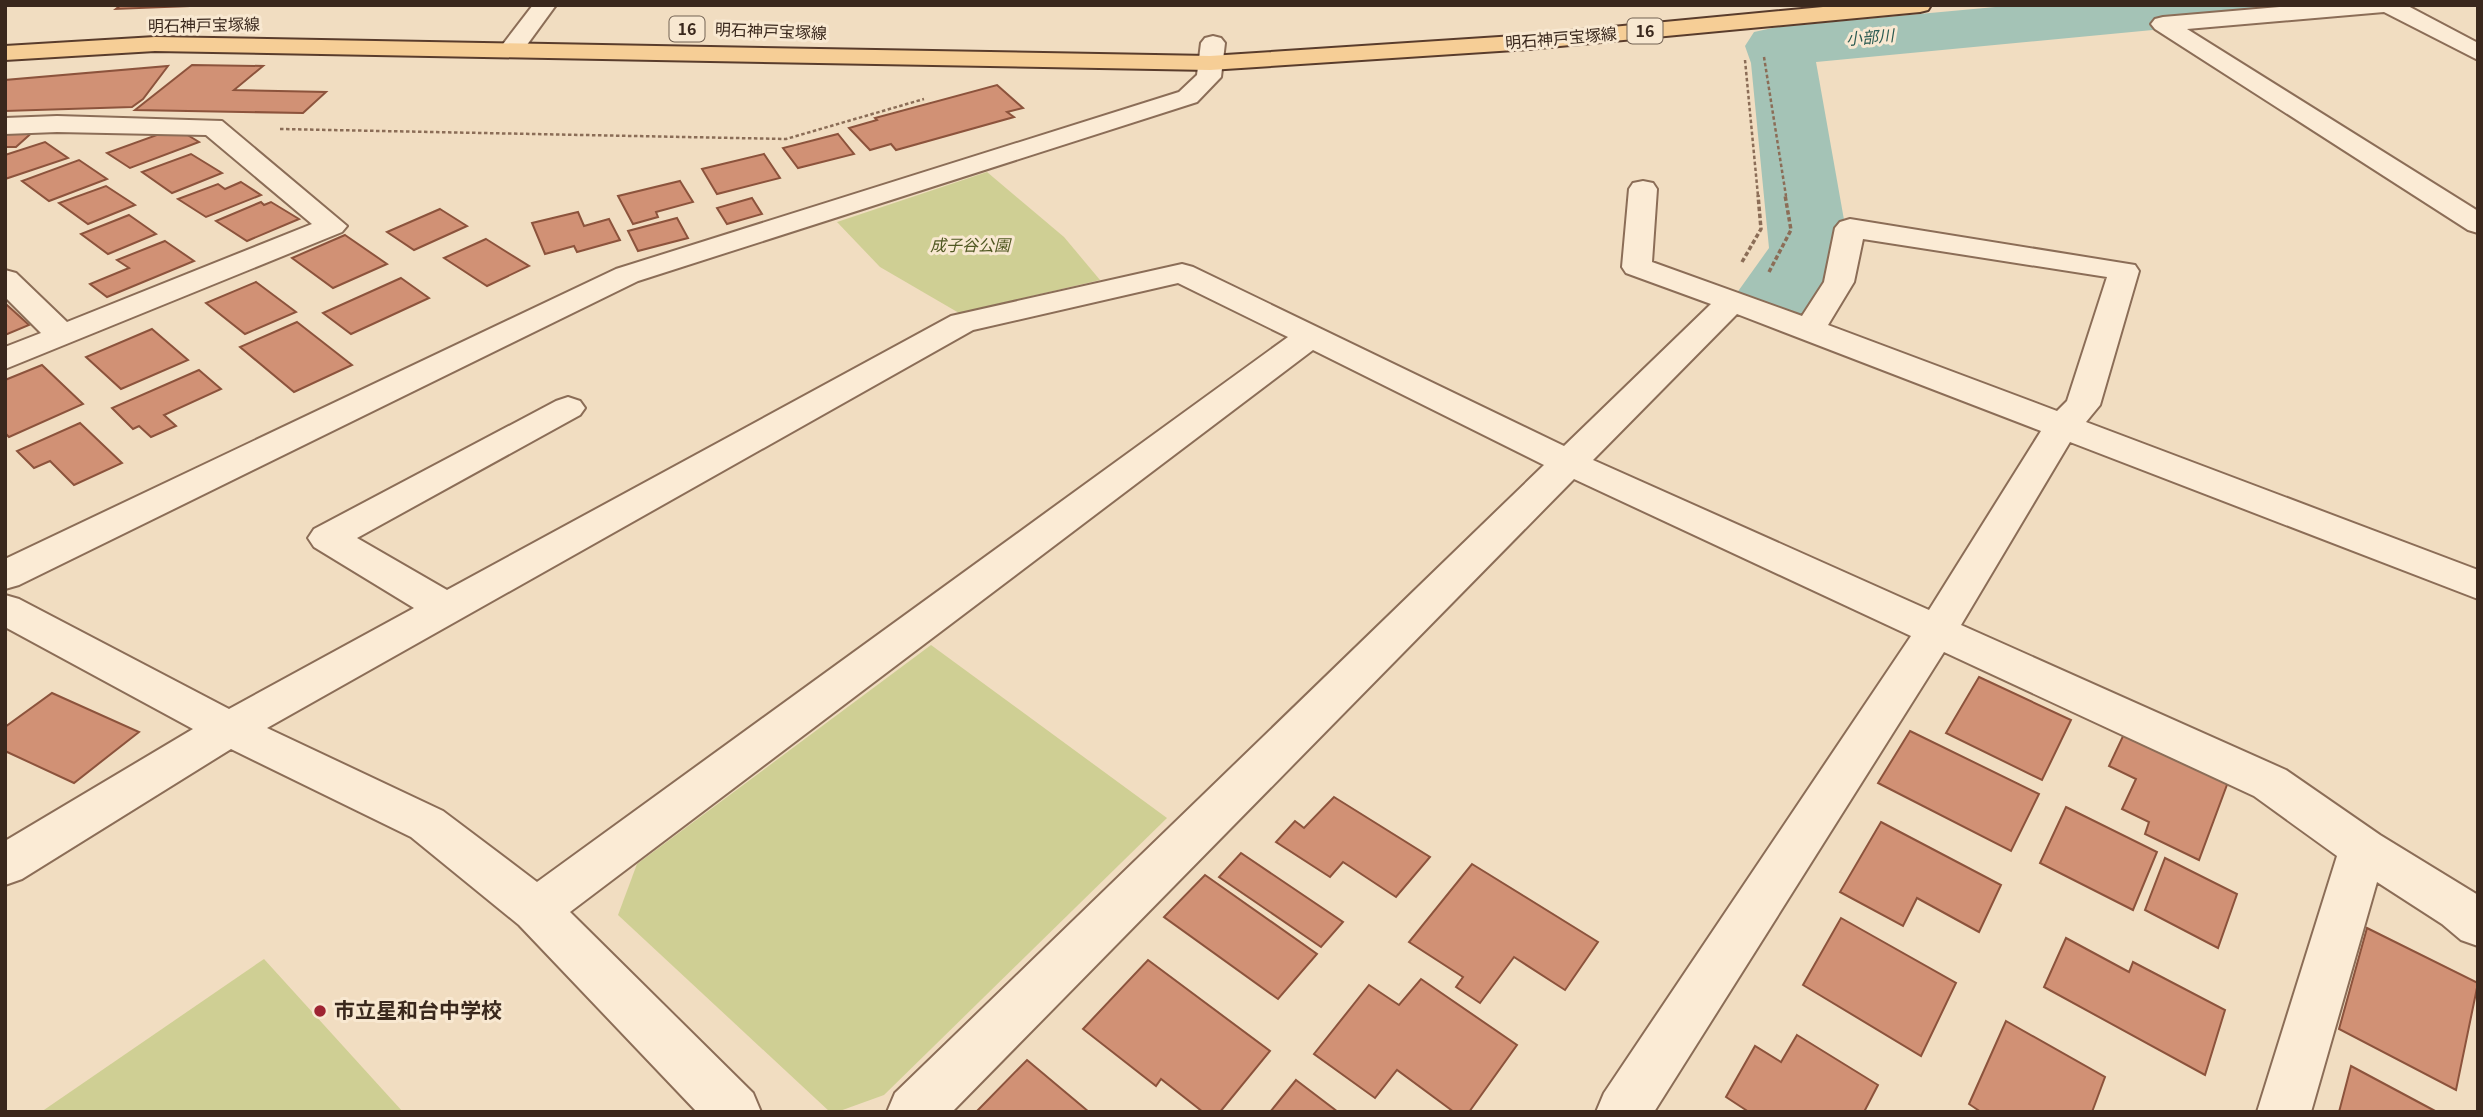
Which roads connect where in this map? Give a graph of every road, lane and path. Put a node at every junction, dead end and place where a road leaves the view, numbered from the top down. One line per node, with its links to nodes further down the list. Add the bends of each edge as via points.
1 (1920, 5): 12 (main road, 明石神戸宝塚線 / 16, via 1528,42 1370,52)
2 (2387, 5): 14 (street); 19 (street, via 2163,24)
3 (538, 14): 5 (main road); 6 (main road); 9 (street)
4 (302, 24): 8 (main road, 明石神戸宝塚線, via 180,24)
5 (505, 24)
6 (559, 24)
7 (864, 34): 12 (main road, 明石神戸宝塚線 / 16)
8 (5, 36)
9 (512, 48): 11 (main road, 明石神戸宝塚線 / 16, via 155,44); 12 (main road, 明石神戸宝塚線 / 16)
10 (1744, 52): 21 (path, via 1761,229 1730,283)
11 (5, 53)
12 (1212, 53): 29 (street, via 1209,77 1188,97 627,275)
13 (1763, 53): 21 (path, via 1791,230 1760,290)
14 (2478, 54)
15 (926, 98): 17 (path, via 786,139)
16 (5, 126): 17 (street)
17 (213, 127): 23 (street, via 332,226)
18 (1643, 189): 21 (street, via 1637,268)
19 (2478, 224)
20 (5, 279): 23 (street)
21 (1730, 303): 22 (street); 28 (street)
22 (1809, 330): 27 (street); 27 (street, via 1839,282 1850,228 2124,271 2083,405)
23 (63, 335): 25 (street)
24 (1309, 337): 28 (street); 31 (street, via 1182,273 962,323); 37 (street)
25 (5, 359)
26 (568, 408): 31 (street, via 327,538)
27 (2062, 427): 30 (street); 33 (street)
28 (1569, 463): 33 (street); 40 (street)
29 (5, 575)
30 (2478, 585)
31 (446, 608): 34 (street)
32 (5, 609): 34 (street)
33 (1937, 630): 35 (street, via 2270,783); 41 (street)
34 (229, 729): 36 (street); 37 (street, via 428,824)
35 (2363, 849): 38 (street); 42 (street)
36 (5, 865)
37 (536, 911): 39 (street)
38 (2478, 925)
39 (734, 1112)
40 (914, 1112)
41 (1623, 1112)
42 (2284, 1112)

